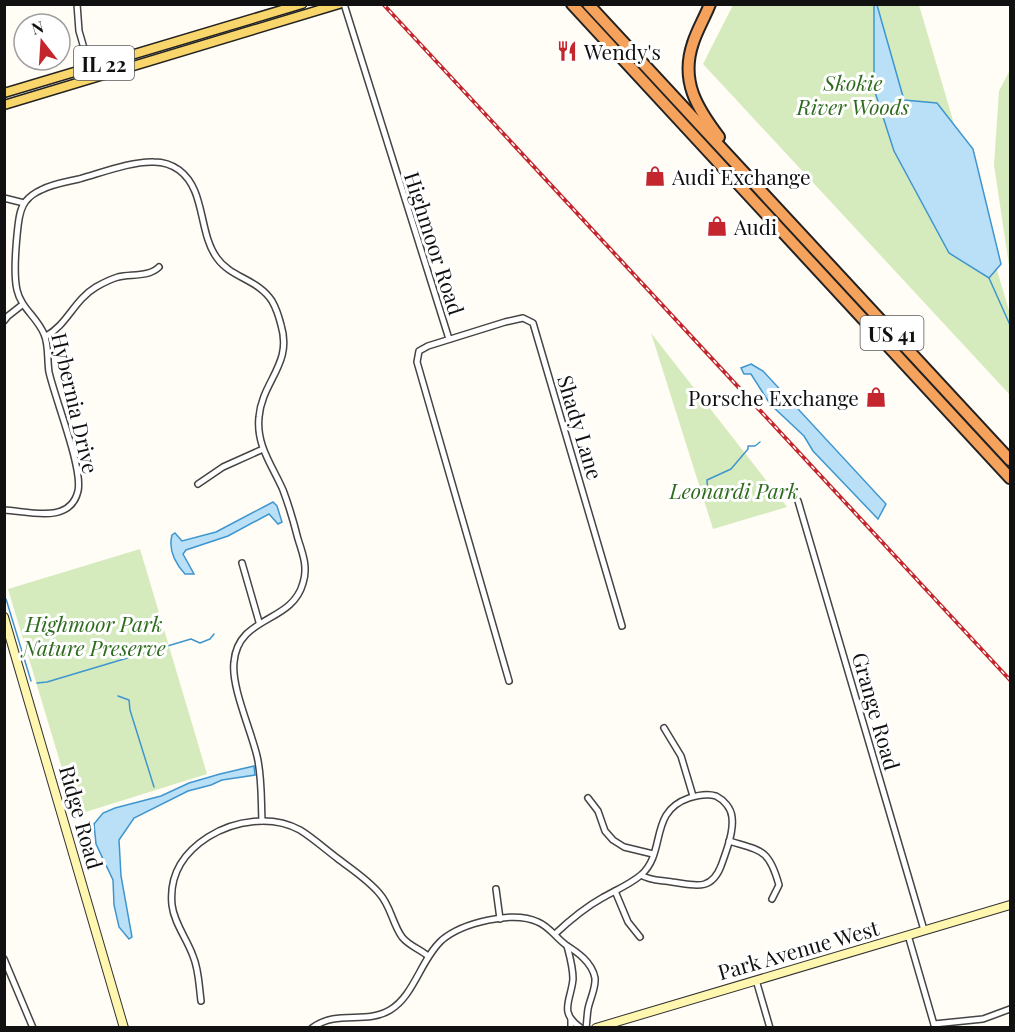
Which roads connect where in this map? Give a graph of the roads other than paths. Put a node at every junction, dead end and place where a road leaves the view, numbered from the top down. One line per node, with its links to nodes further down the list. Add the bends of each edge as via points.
1 (77, 4): 7 (street, via 79,31)
2 (302, 4): 7 (main road, IL 22)
3 (341, 4): 8 (main road, IL 22); 18 (street, Highmoor Road)
4 (572, 4): 21 (highway, US 41)
5 (588, 4): 13 (highway, US 41)
6 (710, 4): 13 (highway, via 690,54 690,82 696,105)
7 (90, 68): 8 (street); 9 (main road, IL 22)
8 (93, 79): 10 (main road, IL 22)
9 (4, 93)
10 (4, 105)
11 (4, 198): 12 (street)
12 (24, 203): 15 (street, Hybernia Drive, via 18,221 16,284); 19 (street, via 38,191 142,162 175,168 190,183 218,260 265,291 283,333 280,367 262,400)
13 (774, 205): 20 (highway, US 41)
14 (159, 267): 17 (street, via 96,287 76,304 56,331)
15 (22, 305): 16 (street); 17 (street, Hybernia Drive)
16 (4, 321)
17 (46, 336): 24 (street, Hybernia Drive, via 48,364 78,473 78,492 75,500 57,513)
18 (449, 339): 28 (street, Shady Lane, via 523,318 533,323); 29 (street, Highmoor Road, via 419,351 417,362)
19 (262, 449): 22 (street); 27 (street, via 284,492 305,572 298,596 287,609)
20 (1011, 460)
21 (1011, 478)
22 (198, 484)
23 (798, 501): 42 (street, Grange Road)
24 (4, 510)
25 (242, 563): 27 (street)
26 (4, 617): 57 (street, Ridge Road)
27 (260, 622): 33 (street, via 238,645 233,664 259,765)
28 (622, 626)
29 (509, 681)
30 (664, 728): 31 (street, via 681,756)
31 (693, 796): 34 (street, via 710,794 728,807 732,820); 35 (street, via 670,807)
32 (588, 798): 35 (street, via 613,840)
33 (262, 820): 47 (street, via 291,826 308,835 369,883 390,909 401,936); 52 (street, via 212,834 188,852 176,871 172,906 194,958)
34 (729, 841): 36 (street, via 716,875 700,886 649,879); 39 (street, via 759,850 770,860 779,885)
35 (653, 854): 36 (street)
36 (641, 874): 38 (street)
37 (496, 890): 41 (street)
38 (615, 891): 43 (street, via 585,908); 45 (street, via 628,922)
39 (772, 899)
40 (1011, 904): 42 (street, Park Avenue West)
41 (500, 919): 43 (street, via 534,920); 47 (street, via 452,933)
42 (924, 930): 44 (street, Park Avenue West)
43 (555, 934): 46 (street)
44 (908, 935): 51 (street, Park Avenue West); 55 (street)
45 (640, 937)
46 (567, 945): 49 (street); 50 (street)
47 (428, 956): 58 (street, via 403,997 389,1010 375,1016 329,1018)
48 (4, 958): 56 (street)
49 (584, 958): 50 (street); 61 (street, via 595,979)
50 (572, 964): 54 (street, via 567,1003)
51 (756, 980): 62 (street, Park Avenue West); 63 (street)
52 (201, 1000)
53 (1011, 1009): 55 (street)
54 (571, 1018): 59 (street); 60 (street)
55 (934, 1026)
56 (33, 1028)
57 (124, 1028)
58 (312, 1028)
59 (571, 1028)
60 (581, 1028)
61 (586, 1028)
62 (596, 1028)
63 (770, 1028)

